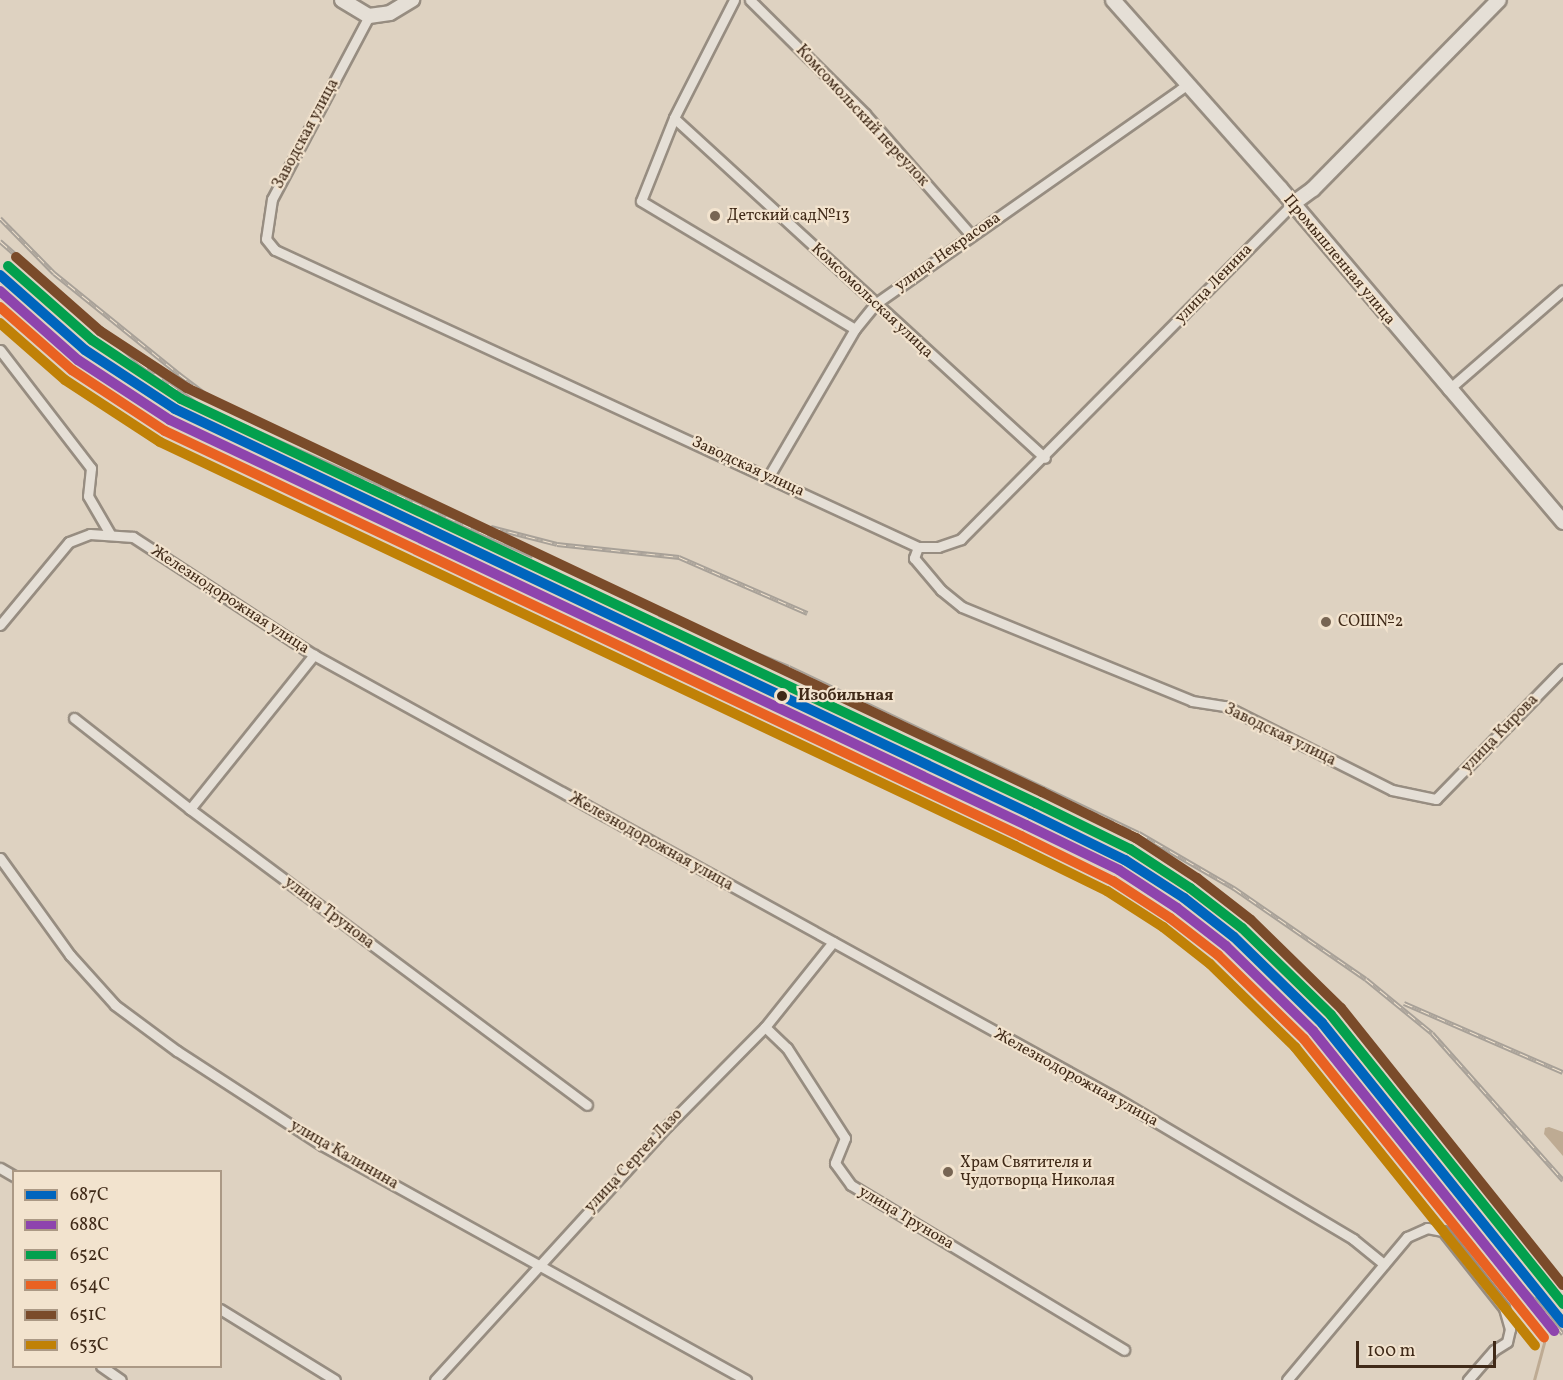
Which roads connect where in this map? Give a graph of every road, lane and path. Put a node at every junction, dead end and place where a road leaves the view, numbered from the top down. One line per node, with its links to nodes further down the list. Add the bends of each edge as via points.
1 (342, 0): 7 (main road)
2 (412, 0): 7 (main road, via 390,13)
3 (734, 0): 9 (street, Комсомольская улица)
4 (750, 0): 11 (street, Комсомольский переулок, via 865,114)
5 (1113, 0): 8 (main road, Промышленная улица)
6 (1499, 0): 10 (main road, улица Ленина, via 1313,189)
7 (369, 16): 18 (street, Заводская улица, via 272,199 267,239 275,250)
8 (1187, 85): 10 (main road, Промышленная улица); 11 (street, улица Некрасова)
9 (674, 118): 13 (street, Комсомольская улица); 14 (street, Комсомольская улица, via 641,201)
10 (1291, 205): 16 (main road, Промышленная улица); 17 (street, улица Ленина)
11 (971, 235): 13 (street, улица Некрасова)
12 (1563, 290): 16 (street)
13 (875, 304): 14 (street, улица Некрасова); 17 (street, Комсомольская улица)
14 (855, 329): 18 (street, улица Некрасова)
15 (0, 350): 20 (street, via 91,468 88,496)
16 (1448, 390): 19 (main road, Промышленная улица)
17 (1045, 458): 21 (street, улица Ленина, via 961,539 938,547)
18 (769, 476): 21 (street, Заводская улица)
19 (1563, 522)
20 (110, 534): 22 (street, via 90,534 69,542); 23 (street, Железнодорожная улица, via 132,537)
21 (918, 547): 26 (street, Заводская улица, via 914,558 941,590 962,607 1192,701 1225,706 1392,790)
22 (0, 625)
23 (314, 655): 27 (street); 29 (street, Железнодорожная улица)
24 (1563, 669): 26 (street, улица Кирова)
25 (74, 718): 27 (street, улица Трунова)
26 (1436, 799)
27 (190, 809): 31 (street, улица Трунова)
28 (0, 858): 32 (street, улица Калинина, via 70,955 124,1012 322,1145)
29 (833, 942): 30 (street, улица Сергея Лазо, via 818,966); 33 (street, Железнодорожная улица, via 1114,1097 1353,1239)
30 (765, 1027): 32 (street, улица Сергея Лазо); 35 (street, улица Трунова, via 787,1048 845,1138 835,1163 851,1185)
31 (587, 1105)
32 (537, 1264): 39 (street, улица Сергея Лазо); 40 (street, улица Калинина)
33 (1384, 1264): 41 (street); 42 (street, via 1407,1237 1427,1227 1443,1231 1504,1308 1510,1329 1507,1342 1494,1350)
34 (222, 1310): 38 (street)
35 (1124, 1350)
36 (103, 1368): 37 (street)
37 (121, 1380)
38 (335, 1380)
39 (435, 1380)
40 (746, 1380)
41 (1287, 1380)
42 (1468, 1380)

